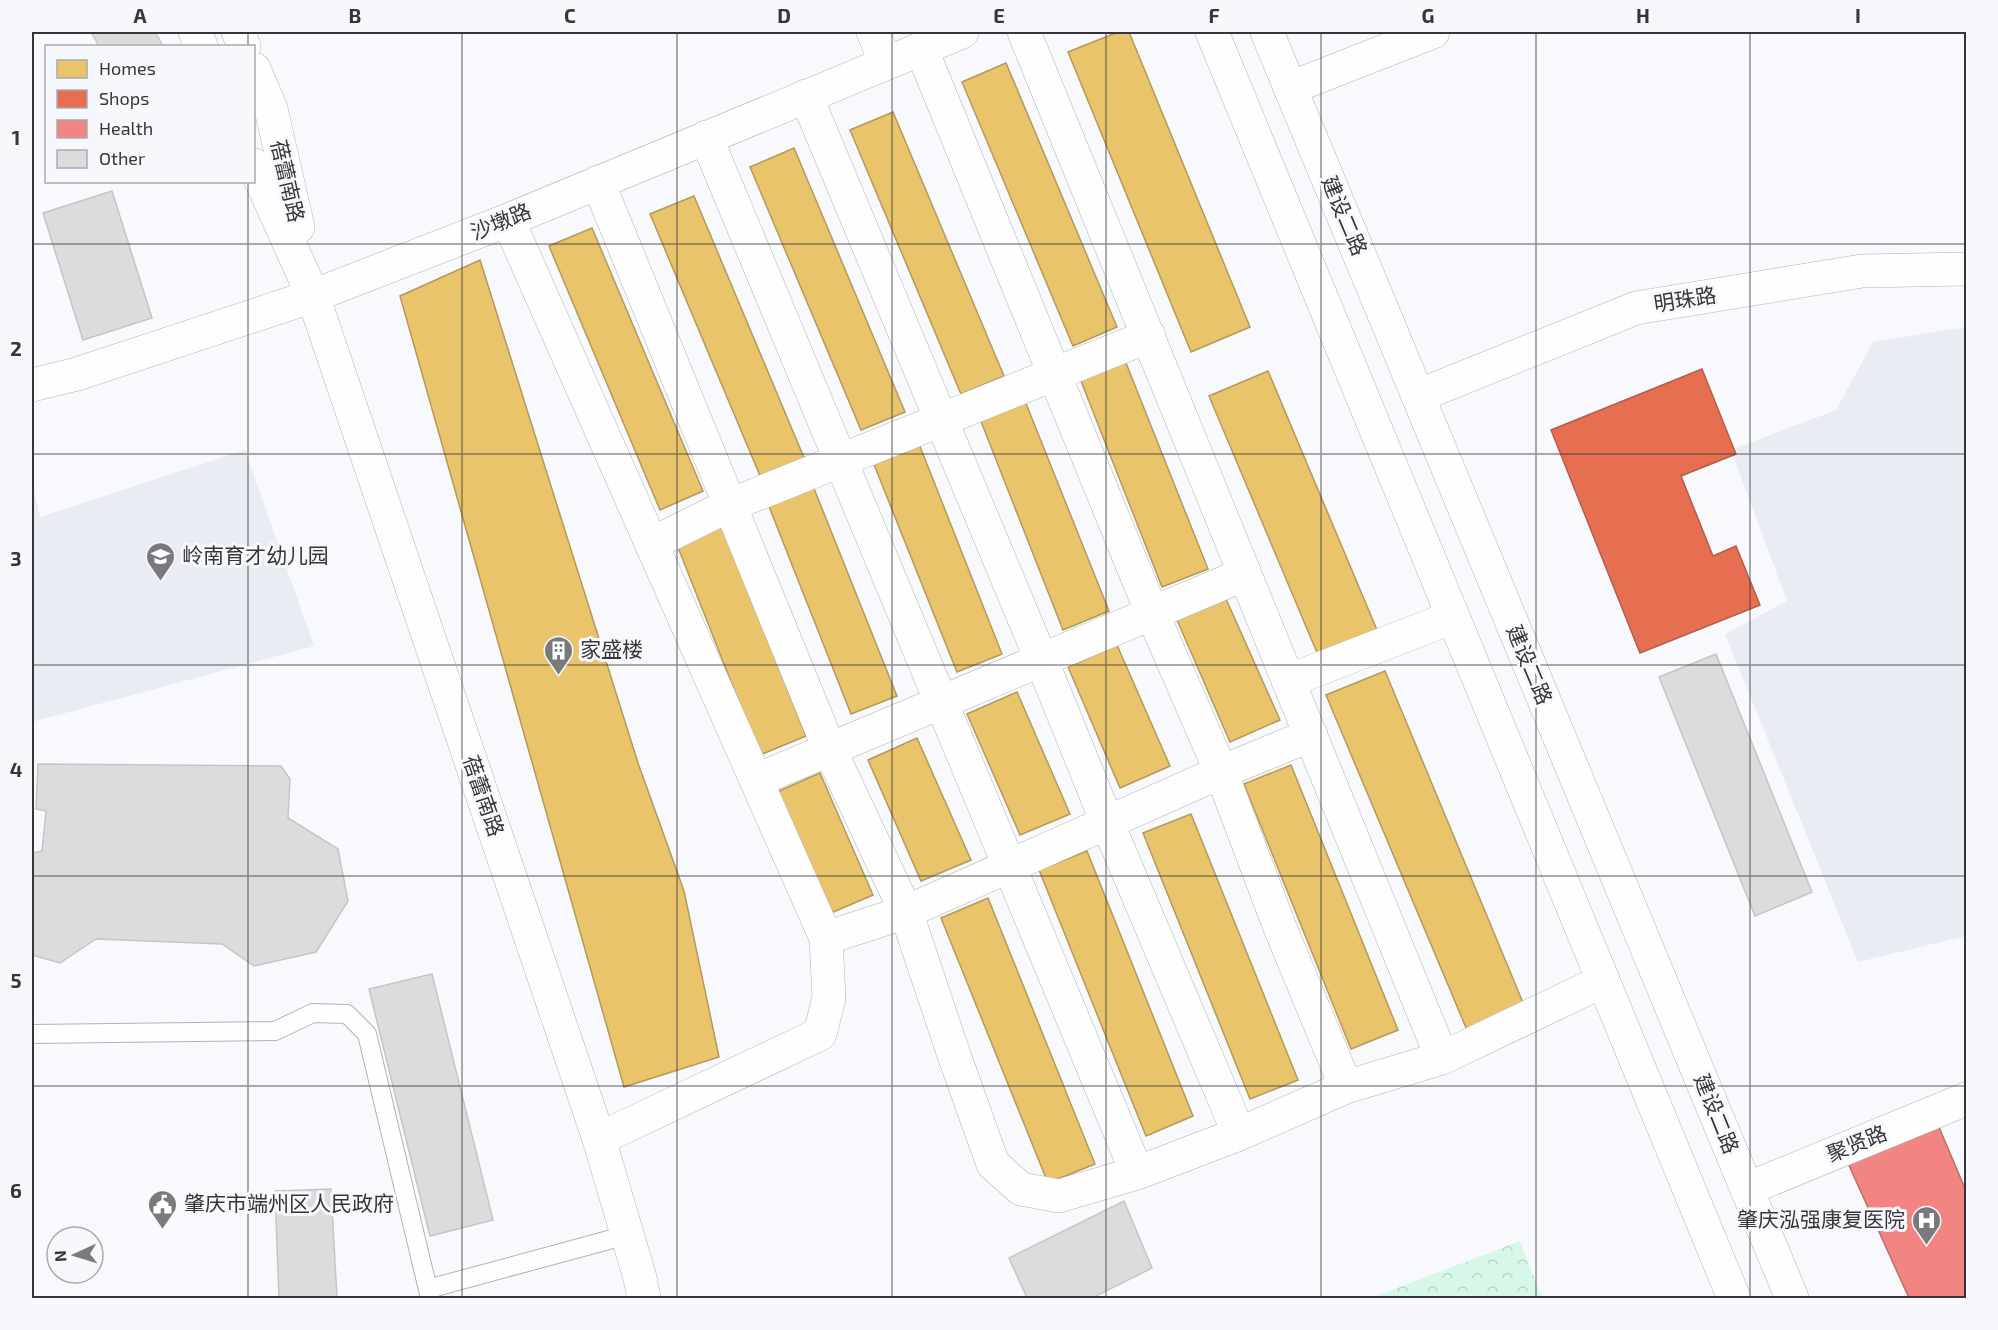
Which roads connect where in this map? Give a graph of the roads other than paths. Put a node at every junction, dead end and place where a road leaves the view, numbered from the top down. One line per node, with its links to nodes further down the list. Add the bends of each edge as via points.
1 (873, 32): 8 (street)
2 (962, 32): 7 (street, 沙墩路)
3 (1024, 32): 18 (street)
4 (1212, 32): 28 (street)
5 (1267, 32): 10 (street, 建设二路)
6 (1433, 32): 10 (street)
7 (921, 48): 8 (street, 沙墩路); 19 (street)
8 (886, 63): 11 (street, 沙墩路)
9 (255, 71): 17 (street, 蓓蕾南路, via 271,109)
10 (1290, 88): 21 (street, 建设二路)
11 (806, 96): 12 (street, 沙墩路); 22 (street)
12 (706, 137): 14 (street, 沙墩路); 23 (street)
13 (255, 167): 17 (street, 蓓蕾南路)
14 (598, 182): 15 (street, 沙墩路); 24 (street)
15 (508, 220): 17 (street, 沙墩路); 25 (street)
16 (1966, 269): 21 (street, 明珠路, via 1862,271 1636,308)
17 (313, 296): 20 (street, 沙墩路, via 77,374); 46 (street, 蓓蕾南路)
18 (1149, 336): 19 (street); 26 (street)
19 (1055, 374): 22 (street); 27 (street)
20 (32, 385)
21 (1418, 396): 48 (street, 建设二路)
22 (941, 420): 23 (street); 29 (street)
23 (840, 461): 24 (street); 31 (street)
24 (730, 505): 25 (street); 33 (street)
25 (651, 544): 35 (street)
26 (1245, 574): 27 (street); 30 (street)
27 (1152, 613): 29 (street); 34 (street)
28 (1453, 616): 30 (street); 40 (street)
29 (1041, 660): 31 (street); 36 (street)
30 (1288, 681): 32 (street)
31 (940, 701): 33 (street); 37 (street)
32 (1311, 735): 34 (street); 42 (street)
33 (829, 748): 35 (street); 38 (street)
34 (1221, 772): 36 (street); 43 (street)
35 (757, 780): 39 (street)
36 (1107, 822): 37 (street); 45 (street)
37 (1009, 868): 38 (street); 47 (street)
38 (906, 912): 39 (street); 47 (street, via 993,1164 1021,1189 1059,1196)
39 (826, 938): 46 (street, via 829,998 820,1034)
40 (1603, 981): 42 (street); 52 (street)
41 (32, 1034): 50 (lane, via 275,1031 313,1013 347,1014 367,1034)
42 (1442, 1058): 43 (street)
43 (1346, 1088): 45 (street)
44 (1966, 1099): 48 (street, 聚贤路)
45 (1239, 1134): 47 (street)
46 (599, 1139): 49 (street, 蓓蕾南路)
47 (1137, 1173)
48 (1747, 1189): 53 (street, 建设二路)
49 (627, 1235): 50 (lane); 51 (street, 蓓蕾南路)
50 (429, 1294)
51 (644, 1299)
52 (1734, 1299)
53 (1792, 1299)

